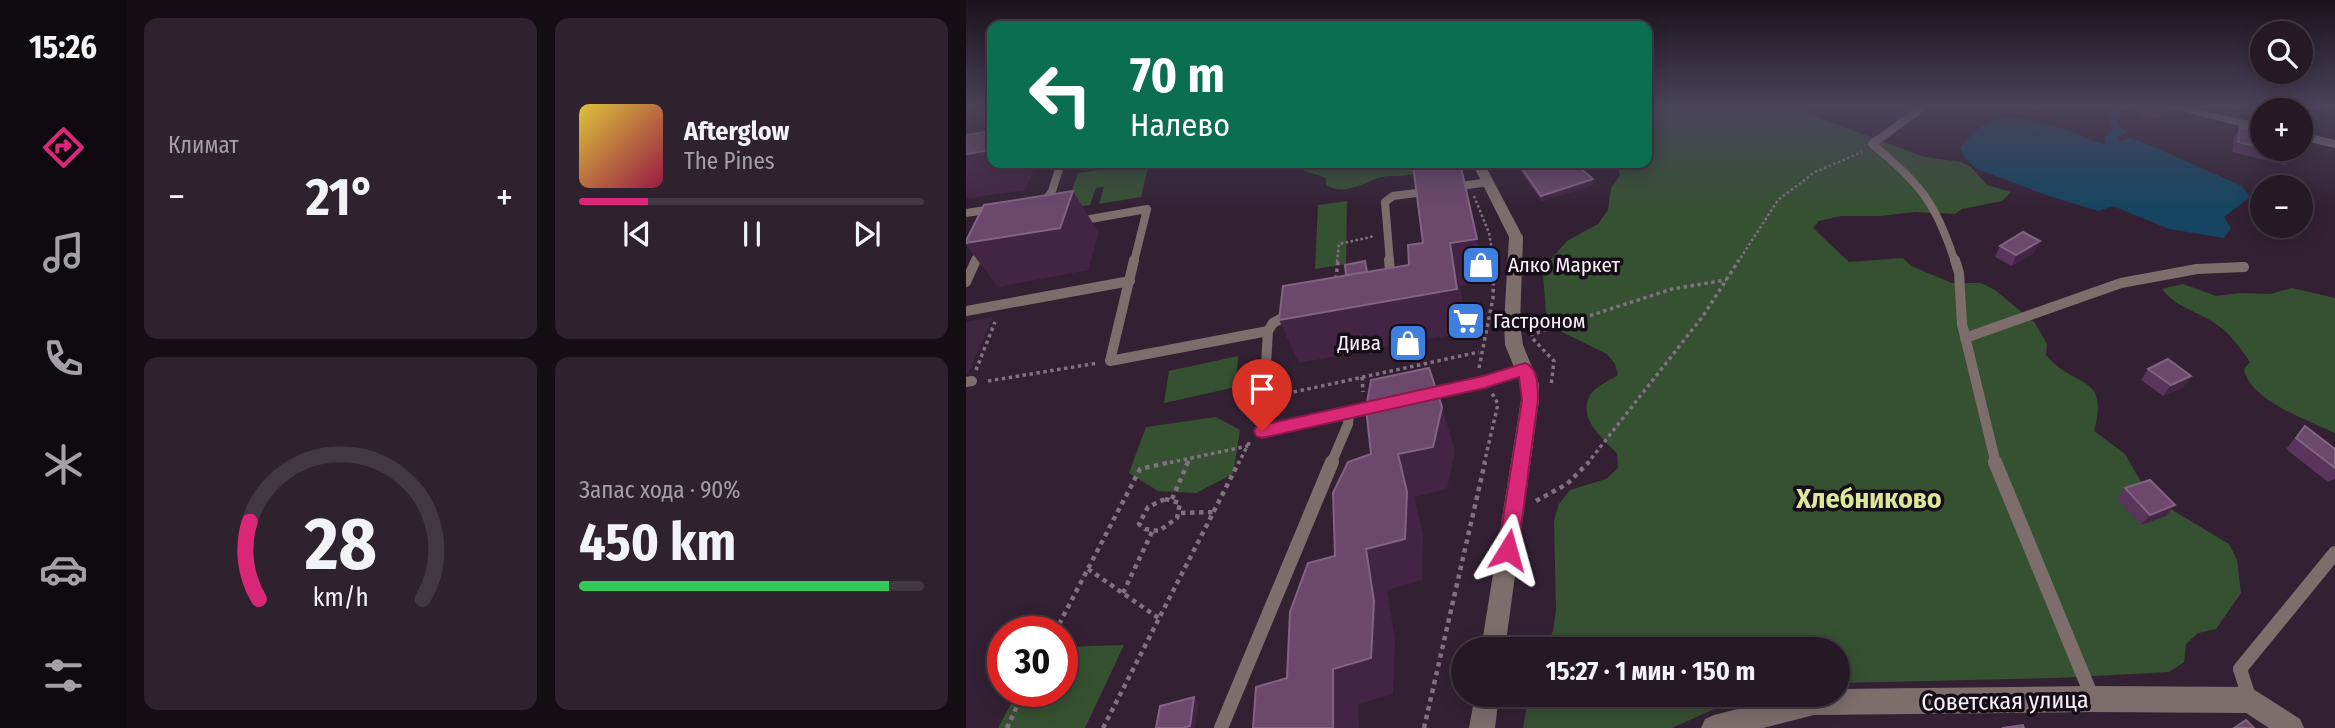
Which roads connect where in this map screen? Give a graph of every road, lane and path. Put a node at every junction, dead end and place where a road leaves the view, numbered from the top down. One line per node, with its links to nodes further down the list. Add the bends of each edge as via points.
1 (1876, 141): 2 (lane)
2 (1872, 144): 17 (path, via 1815,173 1778,200); 26 (lane, via 1926,194 1942,222 1959,273)
3 (1061, 168): 7 (lane)
4 (1481, 168): 5 (street)
5 (1489, 182): 6 (lane); 29 (street, via 1516,237 1512,324 1514,345)
6 (1468, 185): 13 (lane, via 1388,199); 27 (path, via 1493,239 1493,297)
7 (1043, 200): 8 (lane); 11 (lane)
8 (1031, 202)
9 (1007, 206): 10 (lane)
10 (966, 213)
11 (1036, 219)
12 (1071, 222): 18 (lane, via 1147,209)
13 (1388, 234): 16 (path, via 1339,244); 20 (lane)
14 (990, 237): 19 (lane)
15 (2244, 267): 26 (lane, via 2197,269 2121,283)
16 (1336, 279)
17 (1726, 280): 25 (path, via 1672,289); 38 (path, via 1596,455 1567,484)
18 (1130, 281): 21 (lane); 28 (lane)
19 (966, 282)
20 (1392, 295)
21 (1002, 304): 22 (lane); 30 (path)
22 (966, 311)
23 (1298, 312): 24 (lane, via 1285,314)
24 (1268, 331): 28 (lane); 33 (lane)
25 (1530, 335)
26 (1965, 338): 48 (lane, via 1992,452)
27 (1479, 352): 31 (path); 33 (path)
28 (1110, 361): 30 (path)
29 (1525, 369): 31 (lane); 47 (street, via 1530,400)
30 (969, 382)
31 (1485, 382): 32 (lane); 55 (path, via 1498,404)
32 (1418, 397)
33 (1264, 399): 35 (lane, via 1262,431)
34 (1391, 402): 35 (lane)
35 (1349, 412): 54 (lane, via 1348,424)
36 (1190, 459): 37 (path); 39 (path, via 1248,446); 43 (path, via 1140,469)
37 (1172, 499): 40 (path, via 1180,503); 41 (path, via 1158,501 1142,514 1139,524)
38 (1536, 501)
39 (1215, 512): 40 (path); 46 (path)
40 (1181, 513): 41 (path, via 1166,528)
41 (1152, 532): 44 (path)
42 (2335, 553): 49 (lane, via 2240,668)
43 (1088, 569): 44 (path); 45 (path)
44 (1123, 593): 46 (path)
45 (1063, 616)
46 (1160, 619): 53 (path)
47 (1495, 637)
48 (2094, 699): 49 (street, Советская улица); 57 (street, Советская улица, via 1814,702)
49 (2250, 700): 58 (street)
50 (1017, 707): 52 (path)
51 (1485, 707): 56 (street)
52 (1007, 728)
53 (1104, 728)
54 (1222, 728)
55 (1424, 728)
56 (1482, 728)
57 (1714, 728)
58 (2291, 728)

